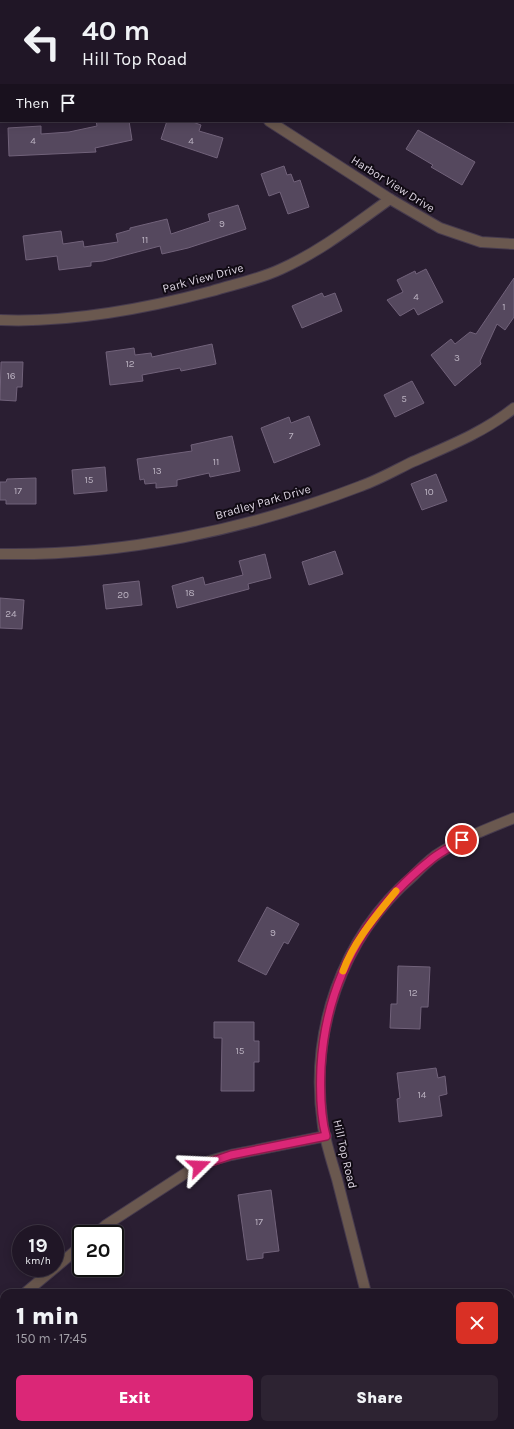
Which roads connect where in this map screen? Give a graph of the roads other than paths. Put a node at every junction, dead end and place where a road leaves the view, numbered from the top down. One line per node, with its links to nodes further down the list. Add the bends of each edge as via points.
1 (271, 122): 2 (street, Harbor View Drive)
2 (390, 199): 3 (street, Harbor View Drive, via 440,228 481,242); 4 (street, Park View Drive, via 326,245 280,269 233,285 178,300 125,310 71,318)
3 (514, 244)
4 (0, 320)
5 (514, 408): 6 (street, Bradley Park Drive, via 459,442 362,486 256,520 147,544 84,551)
6 (0, 554)
7 (514, 818): 8 (street, Hill Top Road, via 473,834 434,857 397,889 370,922 346,960 331,1002 322,1047 320,1086)
8 (326, 1136): 9 (street, via 209,1161 189,1171); 12 (street, Hill Top Road)
9 (106, 1225)
10 (72, 1254): 11 (street)
11 (30, 1289)
12 (365, 1289)

